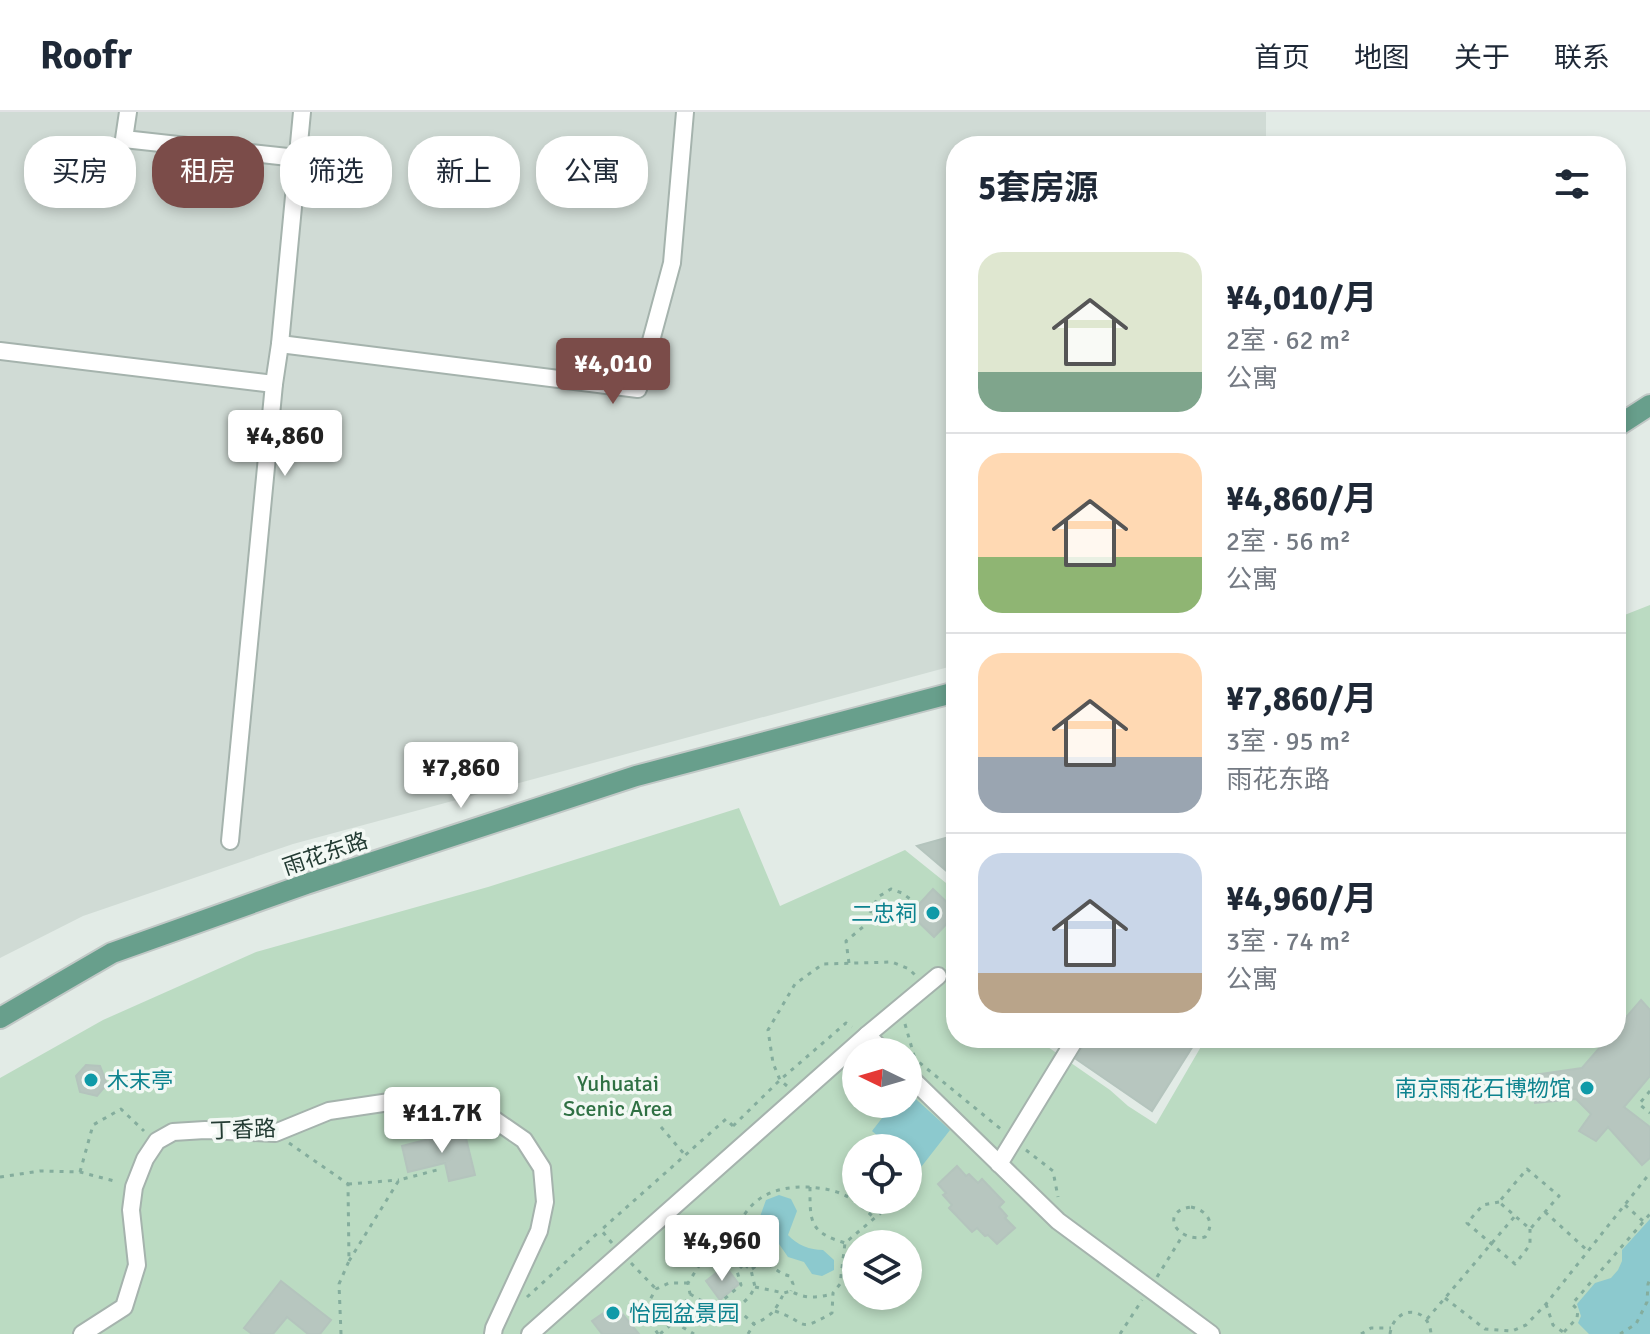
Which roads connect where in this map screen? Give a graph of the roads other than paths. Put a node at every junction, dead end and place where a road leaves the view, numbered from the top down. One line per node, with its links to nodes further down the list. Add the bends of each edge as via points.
1 (128, 112): 5 (street, via 124,139)
2 (302, 112): 4 (street)
3 (685, 112): 7 (street, via 672,263 638,389)
4 (299, 136)
5 (280, 156)
6 (292, 208): 7 (street)
7 (280, 344): 9 (street)
8 (0, 351): 9 (street)
9 (274, 384): 13 (street)
10 (1650, 405): 11 (main road)
11 (1626, 421)
12 (946, 695): 15 (main road, 雨花东路, via 636,776 306,884 112,953)
13 (230, 841)
14 (932, 981): 16 (street)
15 (0, 1018)
16 (867, 1035): 17 (street); 23 (street)
17 (870, 1038)
18 (1070, 1048): 20 (street)
19 (922, 1089): 20 (street)
20 (999, 1164): 24 (street, via 1058,1221)
21 (82, 1334): 22 (street, 丁香路, via 124,1307 137,1265 134,1187 157,1141 173,1132 275,1133 329,1111 403,1100 456,1107 495,1120 524,1140 542,1168 545,1202 539,1231)
22 (493, 1334)
23 (530, 1334)
24 (1211, 1334)

